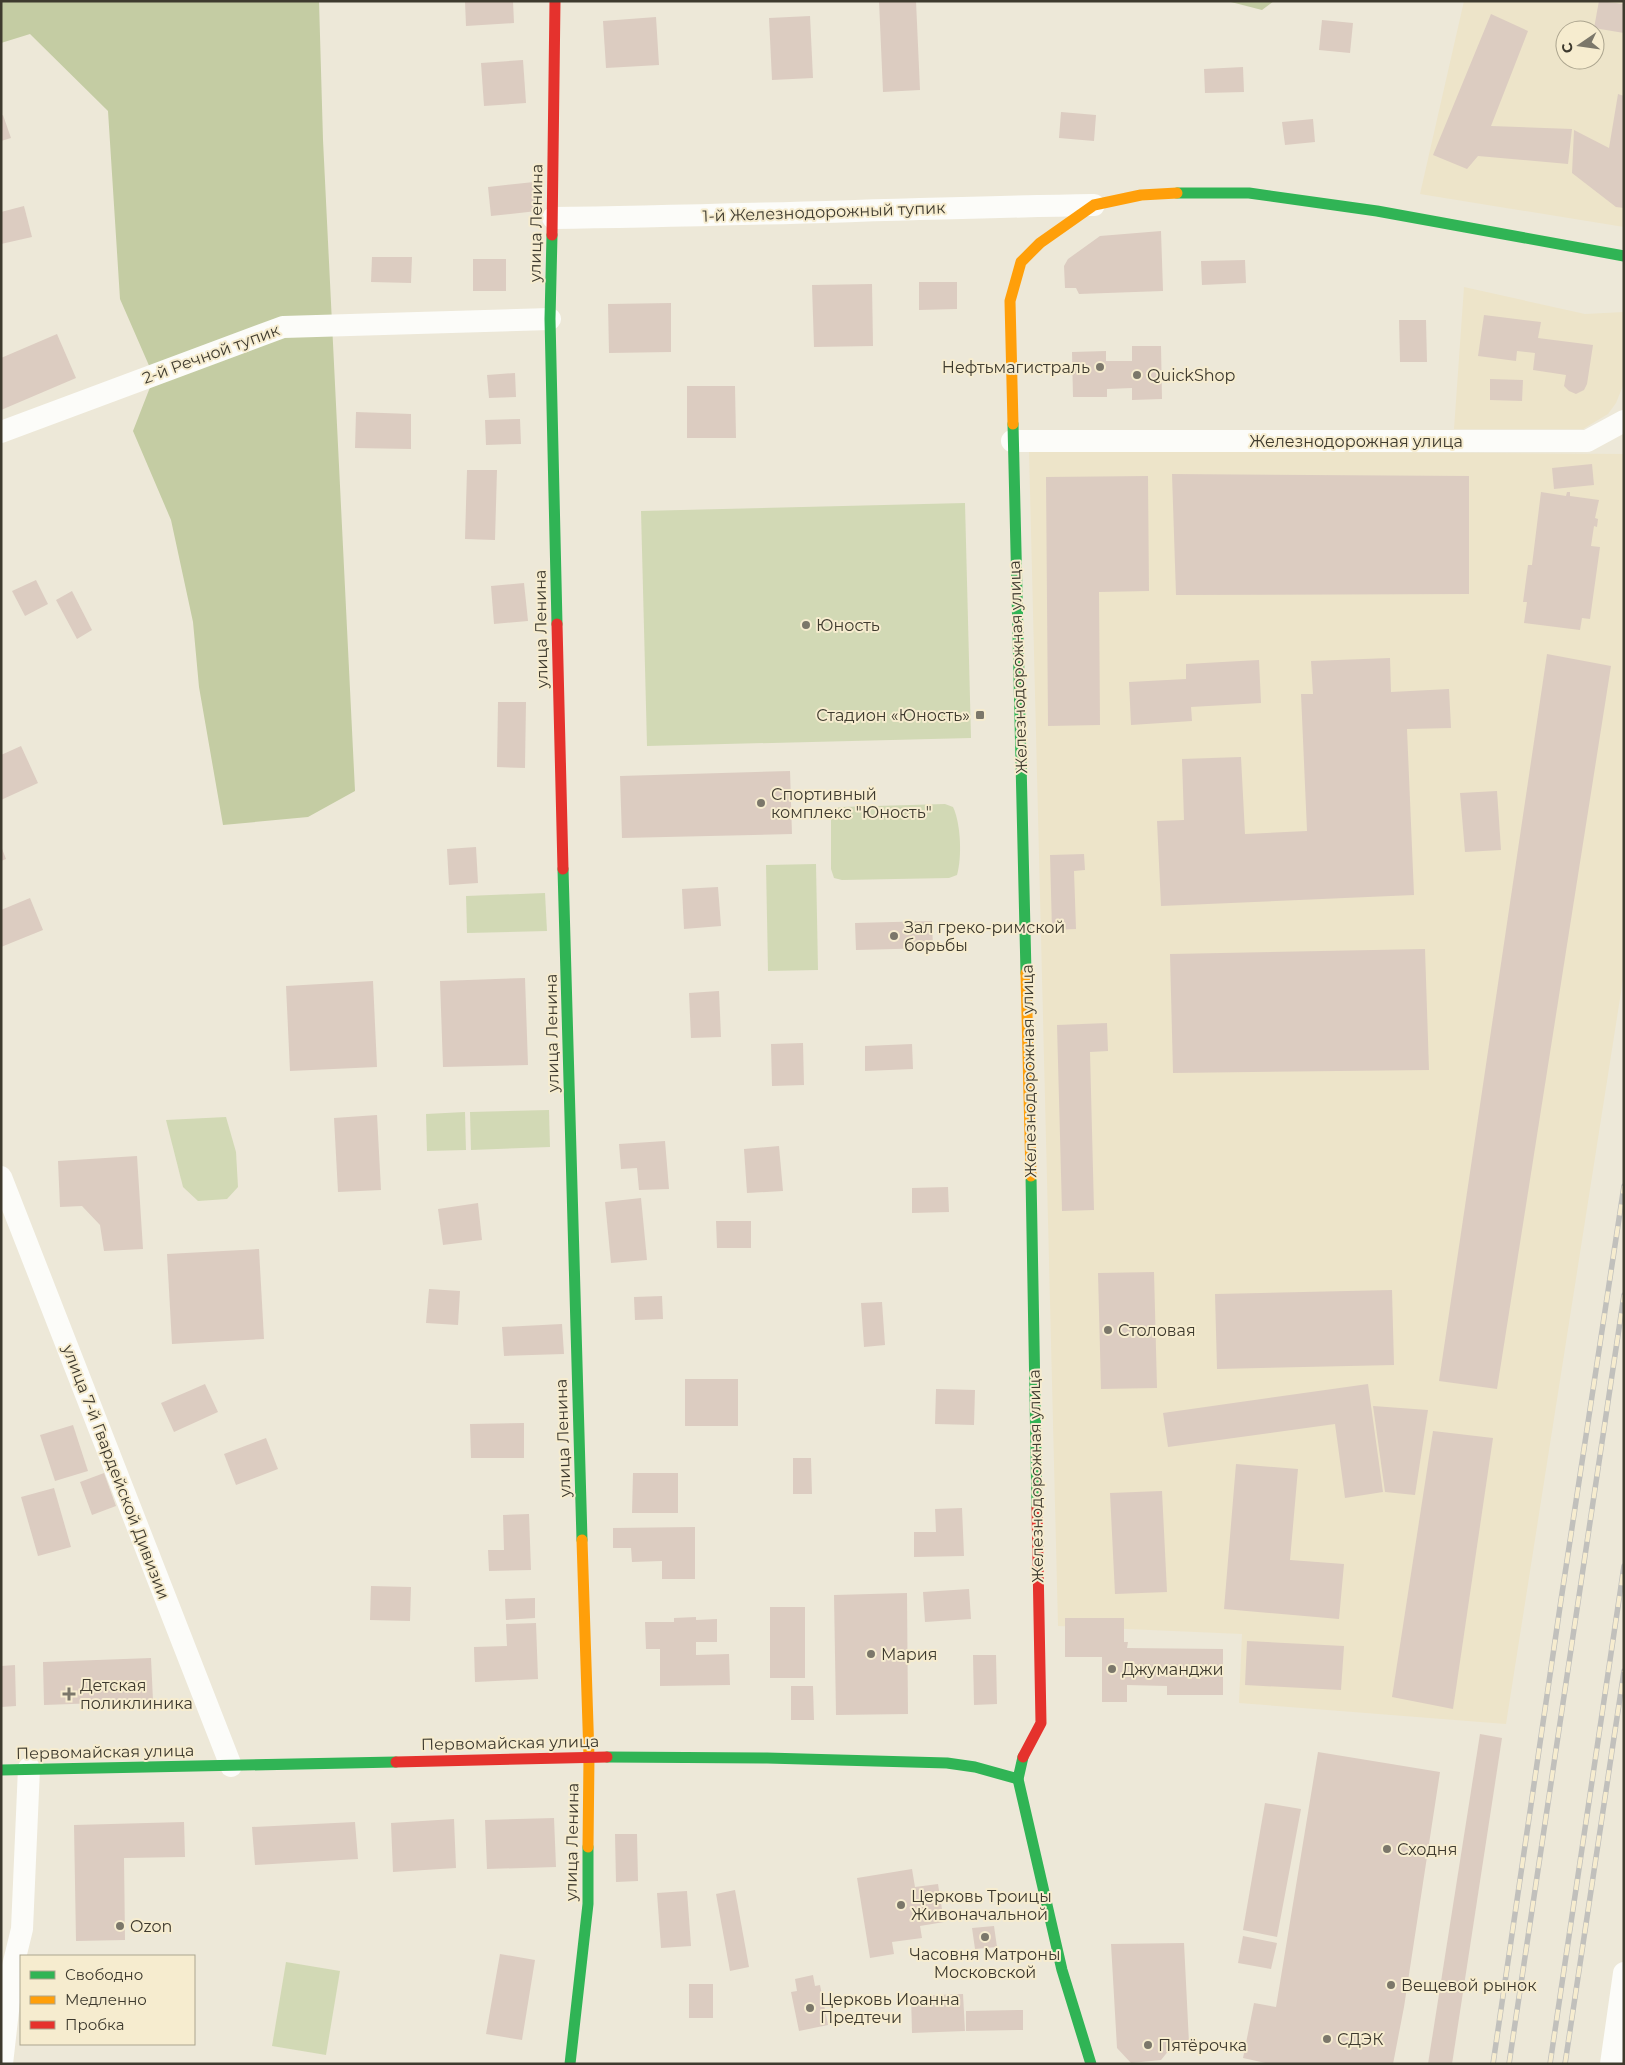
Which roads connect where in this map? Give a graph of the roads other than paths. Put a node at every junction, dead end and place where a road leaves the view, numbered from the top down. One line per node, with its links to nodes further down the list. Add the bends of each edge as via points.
1 (555, 1): 3 (main road, улица Ленина)
2 (1094, 206): 3 (street, 1-й Железнодорожный тупик); 4 (main road, via 1141,195 1249,193 1377,211); 8 (main road, via 1040,243 1021,262 1009,309)
3 (553, 218): 5 (main road, улица Ленина)
4 (1624, 256)
5 (550, 319): 7 (street, 2-й Речной тупик, via 283,326); 10 (main road, улица Ленина, via 570,1138)
6 (1624, 421): 8 (street, Железнодорожная улица, via 1587,441)
7 (1, 432)
8 (1012, 441): 14 (main road, Железнодорожная улица, via 1041,1723 1020,1762)
9 (1, 1177): 11 (street, улица 7-й Гвардейской Дивизии)
10 (590, 1757): 11 (main road, Первомайская улица); 14 (main road, Первомайская улица, via 947,1763); 17 (main road, улица Ленина, via 588,1904)
11 (231, 1766): 12 (main road, Первомайская улица)
12 (29, 1768): 13 (main road, Первомайская улица); 16 (street, via 22,1929)
13 (1, 1770)
14 (1018, 1779): 18 (main road, Железнодорожная улица, via 1062,1970)
15 (1624, 1973): 19 (street)
16 (2, 2064)
17 (570, 2064)
18 (1091, 2064)
19 (1611, 2064)

